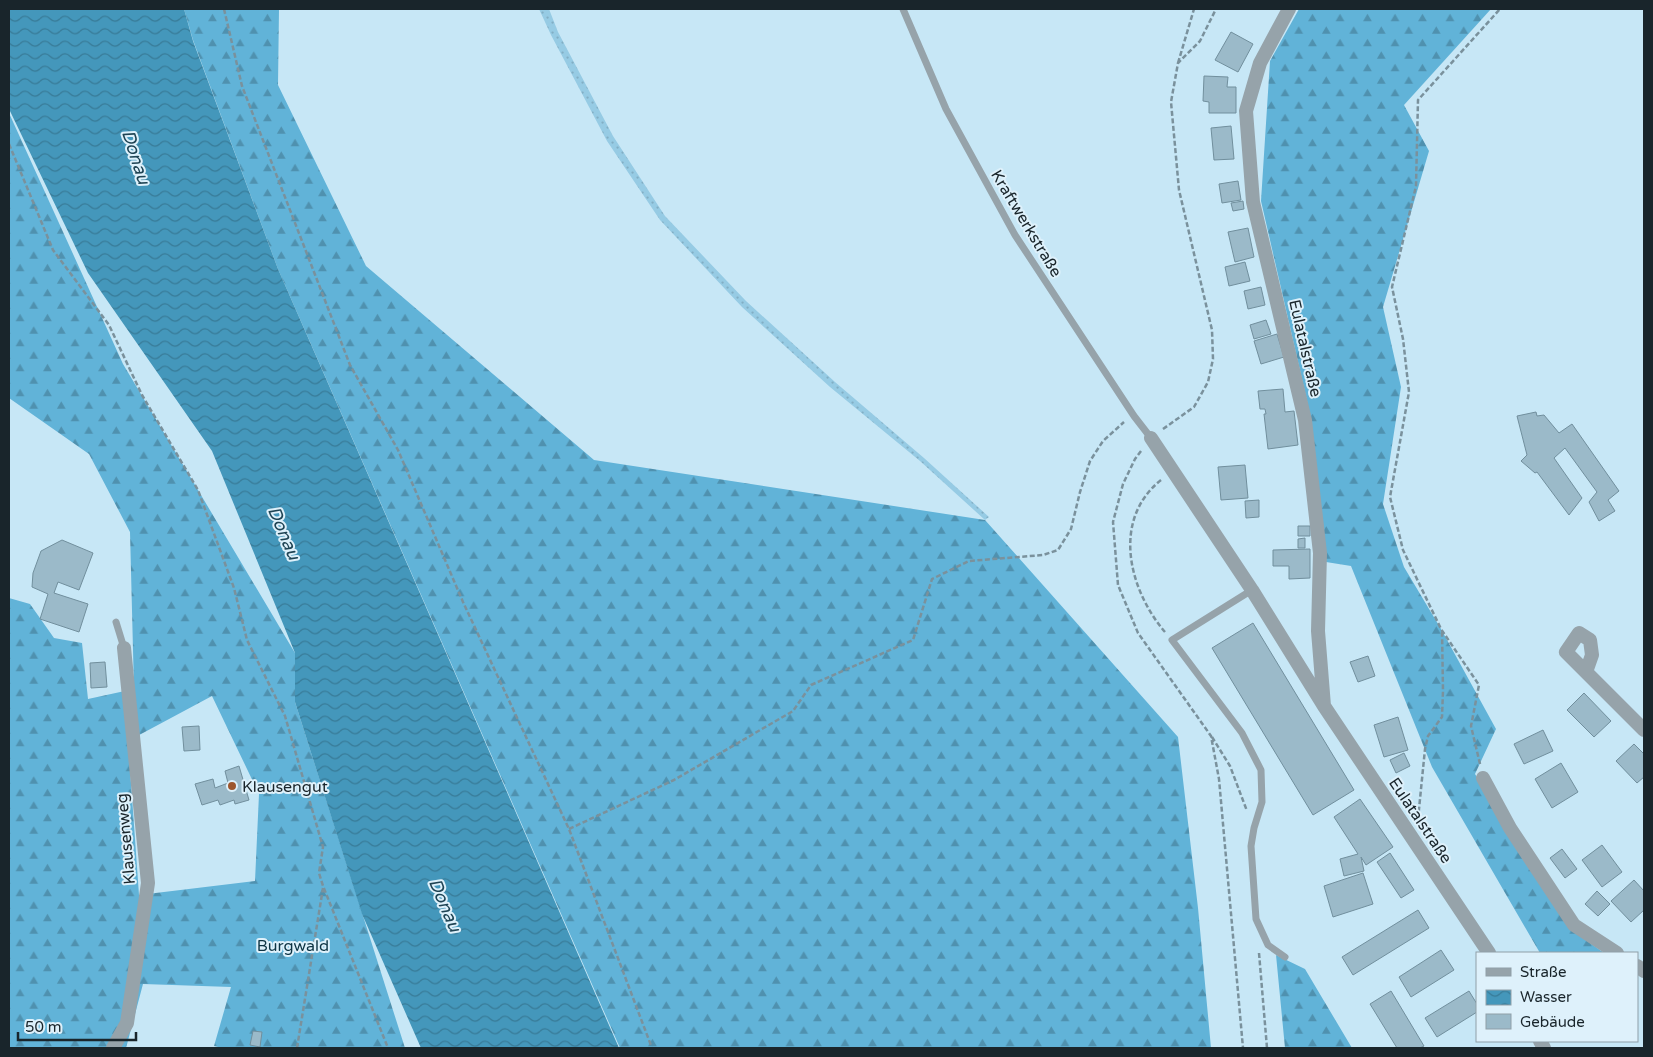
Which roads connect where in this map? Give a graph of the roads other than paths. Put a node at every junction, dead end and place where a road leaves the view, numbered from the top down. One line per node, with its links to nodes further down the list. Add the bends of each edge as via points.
1 (903, 9): 3 (lane, Kraftwerkstraße, via 946,109 1015,235)
2 (1289, 9): 8 (street, Eulatalstraße, via 1260,63 1246,111 1253,202 1304,420 1320,553 1318,632)
3 (1151, 438): 4 (street, Eulatalstraße)
4 (1252, 590): 8 (street, Eulatalstraße); 13 (lane, via 1172,640 1242,733 1262,770 1262,802 1251,846 1253,897 1259,929 1268,945)
5 (116, 622): 6 (lane, Klausenweg)
6 (124, 648): 14 (street, Klausenweg, via 148,882 127,1023)
7 (1586, 672): 9 (street)
8 (1324, 706): 11 (street, Eulatalstraße)
9 (1644, 730)
10 (1483, 778): 12 (street, via 1510,828 1574,925)
11 (1488, 952)
12 (1615, 952)
13 (1285, 957)
14 (114, 1048)

